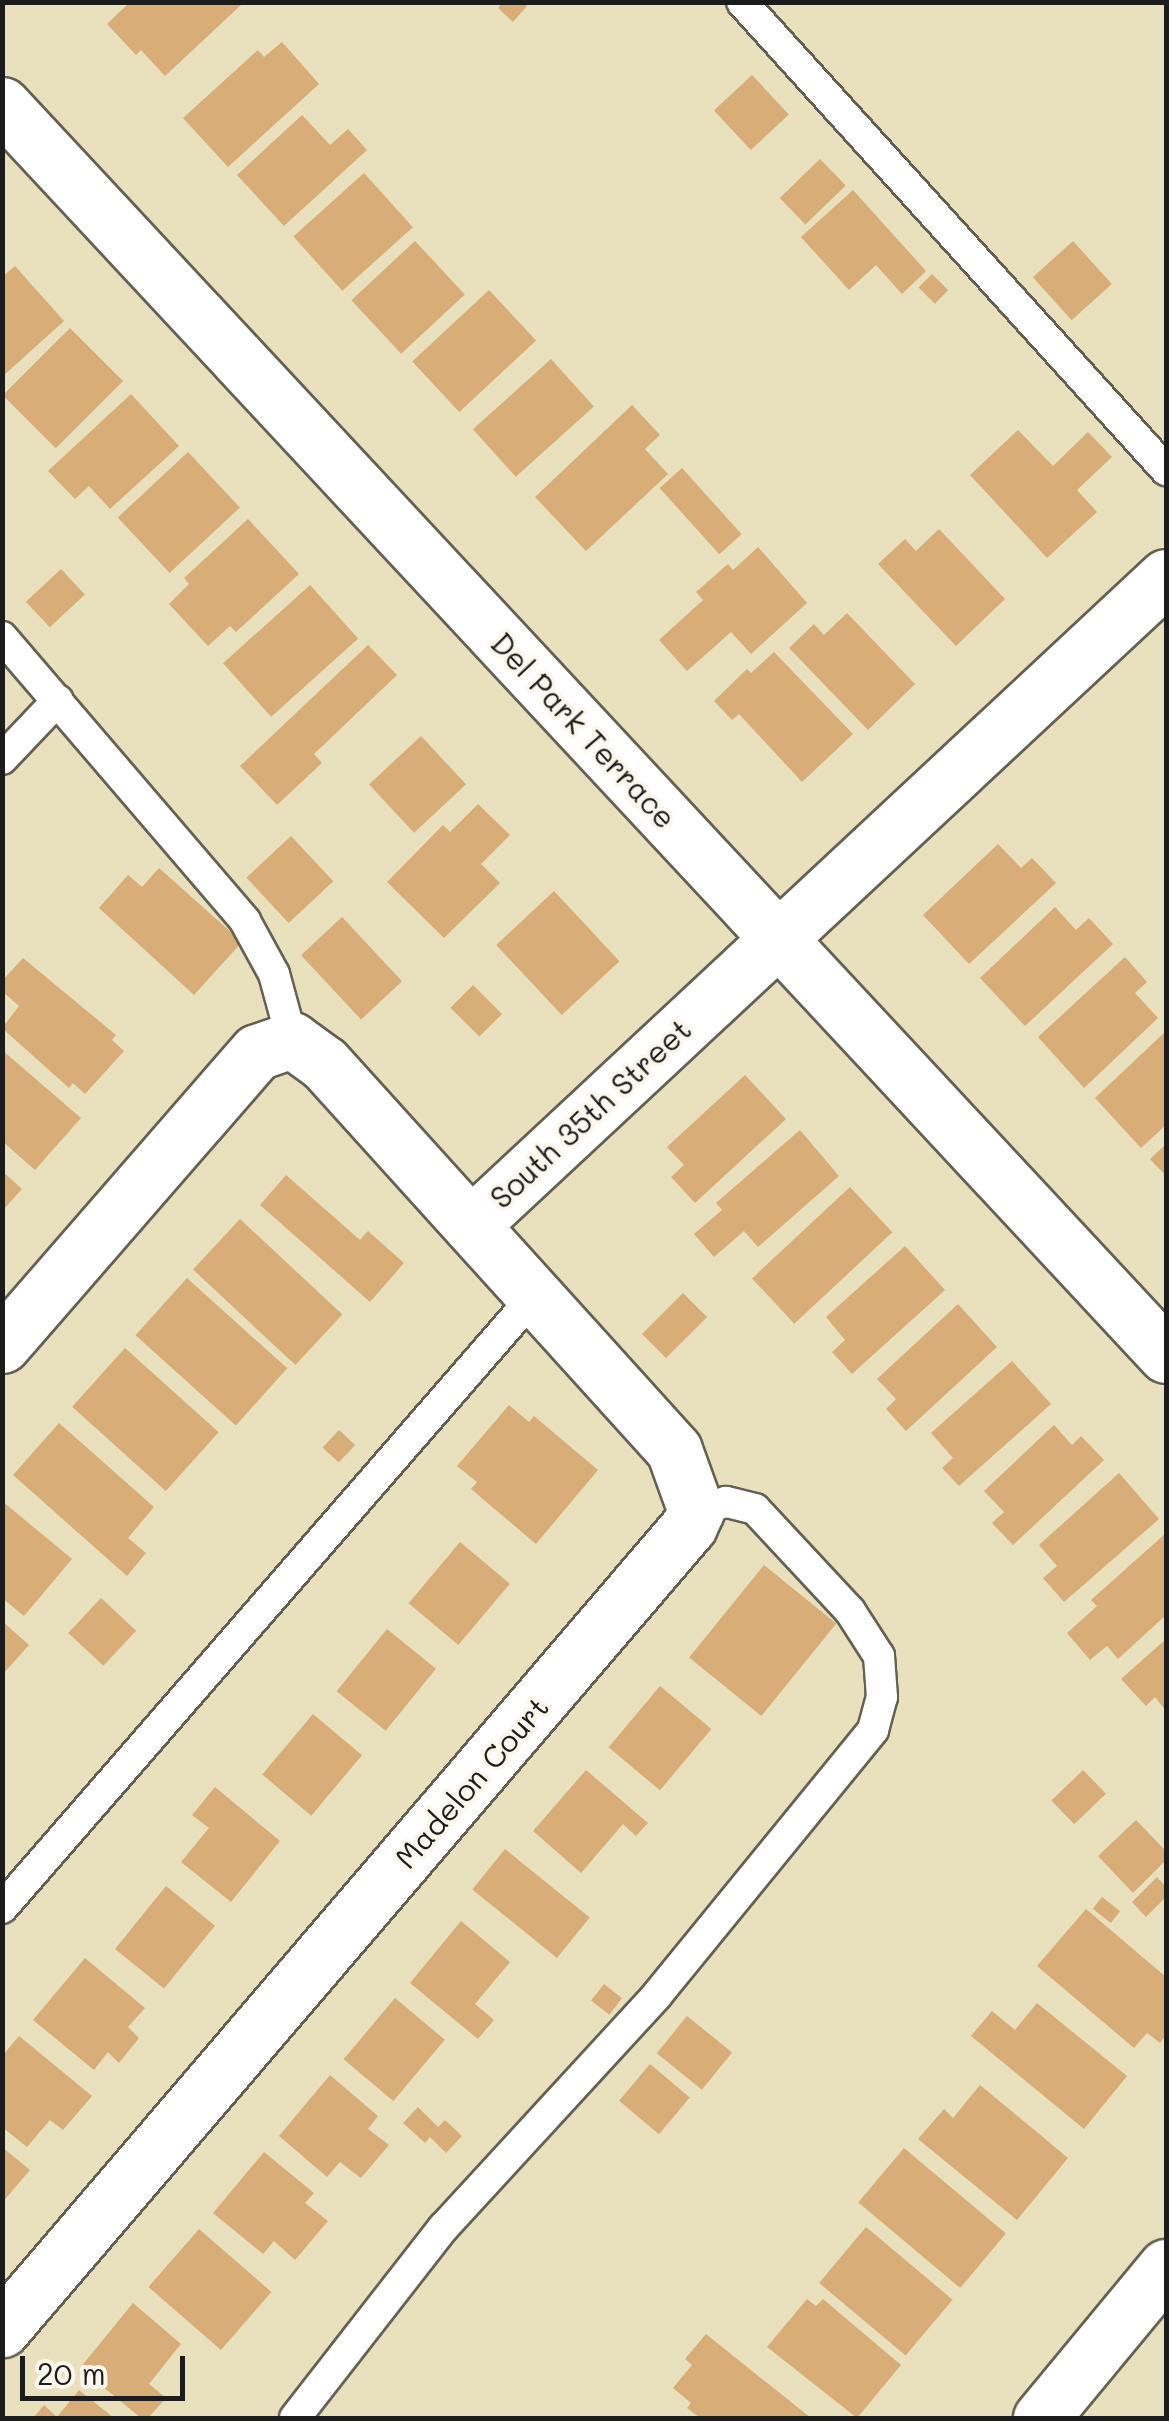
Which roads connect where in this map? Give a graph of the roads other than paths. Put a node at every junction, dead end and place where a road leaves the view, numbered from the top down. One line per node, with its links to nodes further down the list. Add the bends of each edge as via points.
1 (742, 2): 3 (lane)
2 (10, 128): 8 (street, Del Park Terrace)
3 (1166, 470)
4 (1166, 577): 8 (street, South 35th Street)
5 (2, 638): 6 (lane)
6 (58, 700): 7 (lane); 9 (lane, via 245,921 274,974)
7 (2, 759)
8 (776, 936): 10 (street, South 35th Street); 13 (street, Del Park Terrace)
9 (292, 1040): 10 (street, South 35th Street, via 324,1063); 12 (street, via 257,1052)
10 (471, 1225): 11 (street)
11 (535, 1296): 14 (street, via 674,1450); 15 (lane)
12 (2, 1345)
13 (1166, 1355)
14 (696, 1511): 17 (street, Madelon Court); 18 (lane, via 726,1502 755,1509 850,1611 879,1656 882,1697 873,1730 657,1994 444,2228)
15 (2, 1908)
16 (1166, 2267): 19 (street)
17 (2, 2329)
18 (294, 2418)
19 (1041, 2418)

